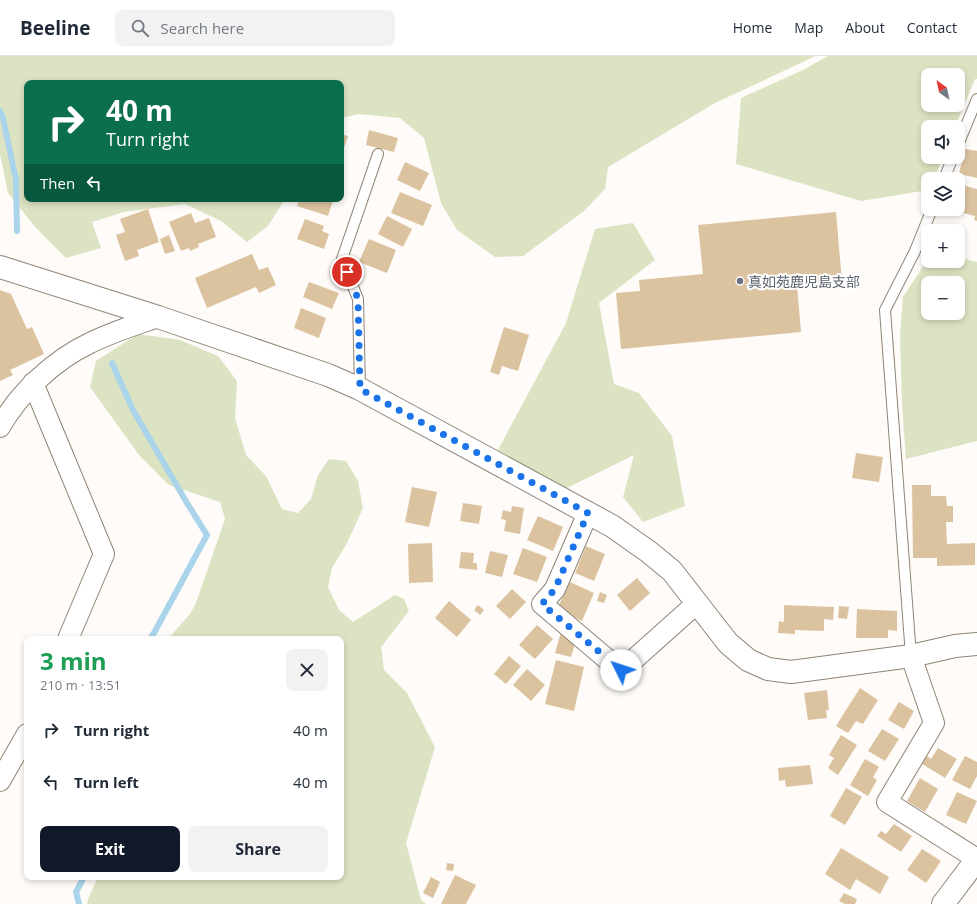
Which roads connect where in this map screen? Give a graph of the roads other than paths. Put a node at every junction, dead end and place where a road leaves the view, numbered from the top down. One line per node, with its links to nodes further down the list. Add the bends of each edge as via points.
1 (977, 99): 2 (lane)
2 (965, 128)
3 (378, 154): 8 (lane, via 342,259 358,299)
4 (929, 216): 14 (lane, via 885,310)
5 (0, 267): 6 (street)
6 (158, 317): 7 (street, via 89,343 62,359); 8 (street, via 328,375)
7 (33, 383): 9 (street); 12 (street, via 104,554)
8 (360, 389): 10 (street)
9 (0, 427)
10 (588, 513): 11 (street, via 649,552 672,571); 11 (street, via 555,589 542,604 621,670)
11 (698, 603): 14 (street, via 728,643 748,660 768,669 791,672)
12 (69, 636)
13 (977, 644): 14 (street)
14 (911, 656): 17 (street, via 934,723 887,802)
15 (24, 739): 16 (street)
16 (0, 781)
17 (977, 859): 18 (street)
18 (943, 904)

